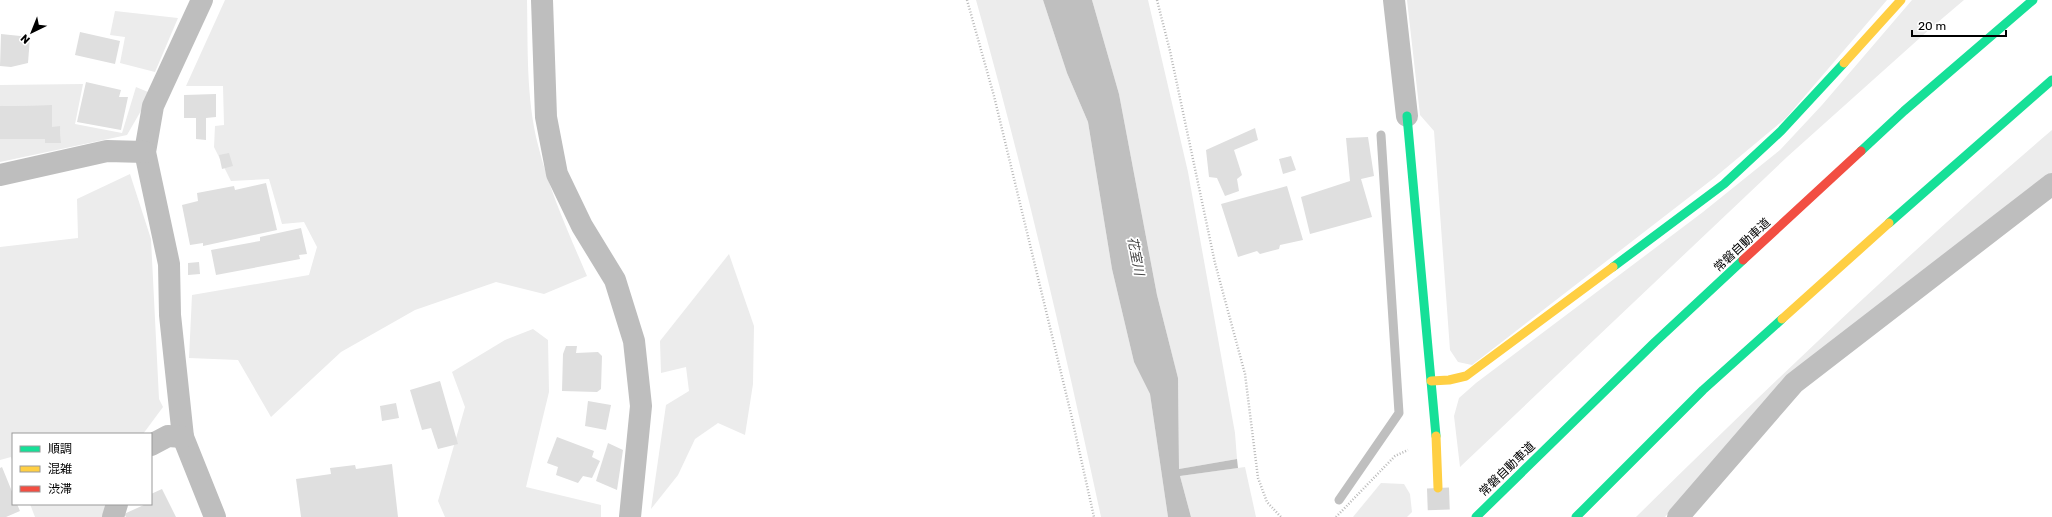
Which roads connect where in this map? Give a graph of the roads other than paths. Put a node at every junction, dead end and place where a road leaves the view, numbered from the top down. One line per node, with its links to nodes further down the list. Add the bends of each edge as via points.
1 (202, 0): 8 (street, via 153,106)
2 (542, 0): 18 (street, via 546,117 557,174 582,226 615,280 634,341 641,406)
3 (1394, 0): 7 (street)
4 (1901, 0): 11 (main road, via 1781,132 1724,184 1466,376)
5 (2033, 0): 19 (main road, 常磐自動車道, via 1904,111 1655,342)
6 (2052, 80): 20 (main road, via 1703,390)
7 (1408, 116): 11 (main road)
8 (145, 152): 9 (street, via 107,151); 12 (street, via 169,264 170,315)
9 (0, 175)
10 (2052, 184): 21 (street, via 1794,383)
11 (1431, 381): 14 (main road)
12 (183, 437): 13 (street, via 168,436); 17 (street)
13 (152, 444)
14 (1438, 488)
15 (117, 505): 16 (street)
16 (113, 517)
17 (215, 517)
18 (630, 517)
19 (1476, 517)
20 (1576, 517)
21 (1678, 517)

